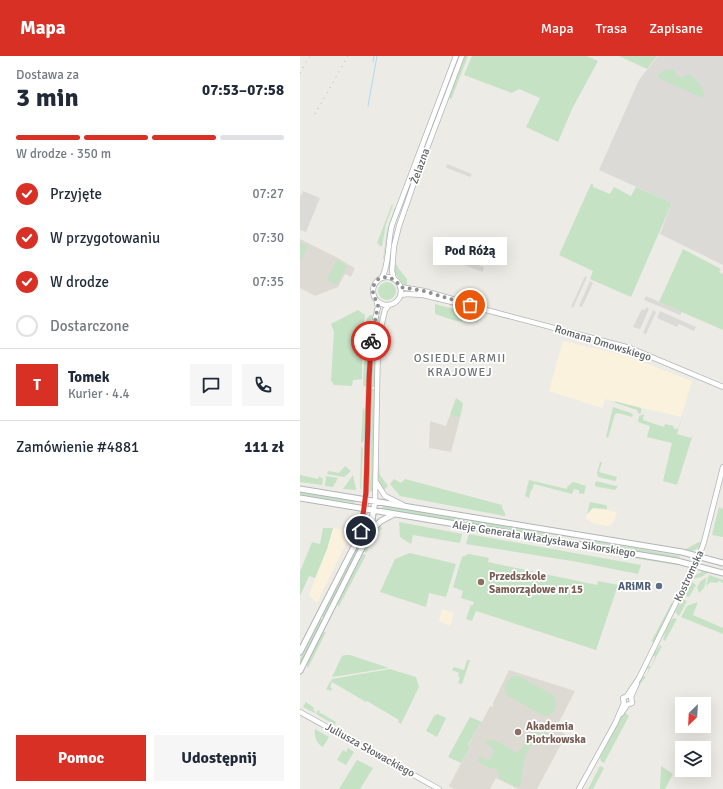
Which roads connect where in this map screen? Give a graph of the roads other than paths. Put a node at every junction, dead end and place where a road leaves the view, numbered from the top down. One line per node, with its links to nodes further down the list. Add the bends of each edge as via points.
1 (456, 56): 3 (street, Żelazna, via 392,225 385,272)
2 (462, 56): 4 (street, Żelazna, via 399,226 394,246)
3 (382, 277): 4 (street); 8 (street, via 373,287 373,296)
4 (394, 279): 5 (street)
5 (400, 287): 6 (street, Romana Dmowskiego); 7 (street)
6 (423, 293): 7 (street, Romana Dmowskiego); 10 (street, Romana Dmowskiego, via 634,350)
7 (400, 295): 9 (street)
8 (377, 302): 9 (street); 15 (street, via 371,337)
9 (389, 305): 12 (street, via 385,310 378,340)
10 (723, 387)
11 (723, 467): 24 (street, Kostromska)
12 (376, 482): 16 (street); 17 (street, via 385,496)
13 (300, 489): 15 (main road, Aleje Generała Władysława Sikorskiego)
14 (300, 498): 18 (main road, Aleje Generała Władysława Sikorskiego)
15 (366, 499): 16 (main road, Aleje Generała Władysława Sikorskiego); 18 (main road)
16 (375, 501): 17 (main road, Aleje Generała Władysława Sikorskiego); 19 (main road)
17 (405, 505): 22 (main road, Aleje Generała Władysława Sikorskiego)
18 (365, 509): 19 (main road, Aleje Generała Władysława Sikorskiego); 28 (main road, via 357,541)
19 (374, 510): 20 (main road, Aleje Generała Władysława Sikorskiego); 21 (main road)
20 (395, 514): 21 (main road, via 381,521); 23 (main road, Aleje Generała Władysława Sikorskiego)
21 (369, 532): 29 (main road)
22 (579, 534): 23 (main road, via 576,540); 24 (main road, Aleje Generała Władysława Sikorskiego)
23 (571, 542): 26 (main road, Aleje Generała Władysława Sikorskiego)
24 (699, 556): 25 (main road, Aleje Generała Władysława Sikorskiego); 26 (street, Kostromska)
25 (723, 563)
26 (695, 564): 27 (main road, Aleje Generała Władysława Sikorskiego); 30 (street, Kostromska)
27 (723, 573)
28 (300, 652)
29 (300, 671)
30 (629, 696): 31 (street, via 623,698); 31 (street, via 632,703)
31 (625, 704): 34 (street)
32 (300, 712): 33 (street, Juliusza Słowackiego)
33 (439, 789)
34 (579, 789)

